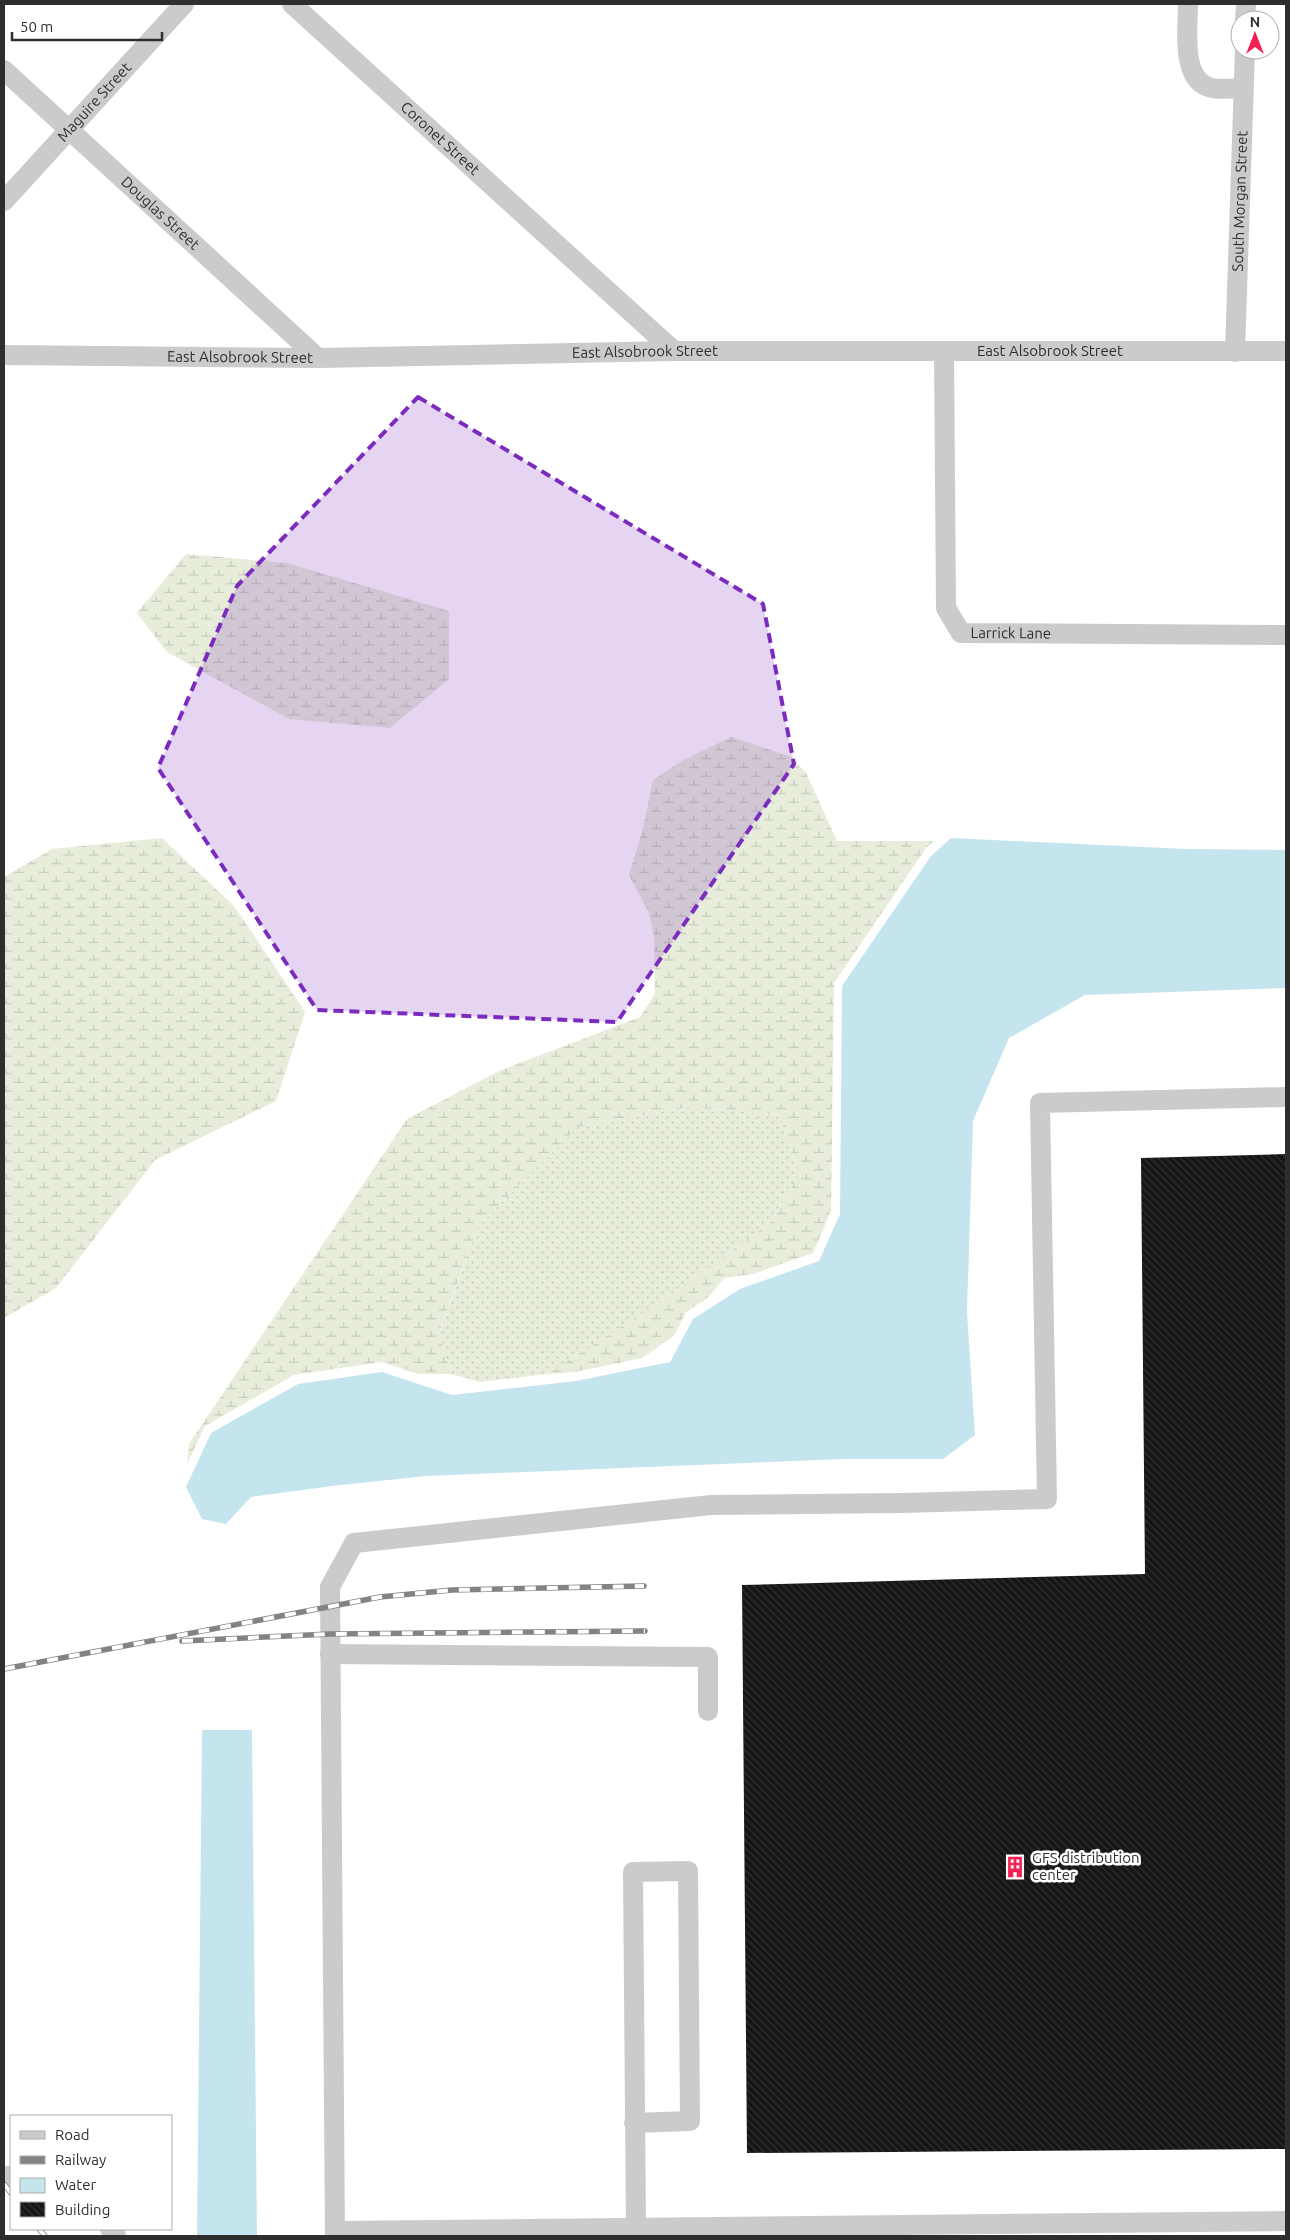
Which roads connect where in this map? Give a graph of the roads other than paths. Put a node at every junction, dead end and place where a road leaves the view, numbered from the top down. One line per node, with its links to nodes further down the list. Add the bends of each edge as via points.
1 (184, 4): 7 (street, Maguire Street)
2 (292, 4): 9 (street, Coronet Street)
3 (1188, 4): 6 (street, via 1188,61 1194,76 1210,88)
4 (1244, 60): 6 (street, South Morgan Street)
5 (4, 70): 7 (street, Douglas Street)
6 (1243, 88): 12 (street, South Morgan Street)
7 (69, 128): 8 (street, Maguire Street); 14 (street, Douglas Street)
8 (4, 201)
9 (674, 351): 11 (street, East Alsobrook Street); 14 (street, East Alsobrook Street)
10 (1286, 351): 12 (street, East Alsobrook Street)
11 (944, 352): 12 (street, East Alsobrook Street); 15 (street, Larrick Lane, via 946,608 961,633)
12 (1235, 352)
13 (4, 355): 14 (street, East Alsobrook Street)
14 (318, 358)
15 (1286, 635)
16 (1286, 1097): 17 (street, via 1040,1103 1047,1499 711,1505 354,1543 330,1587)
17 (330, 1654): 18 (street, via 708,1657); 22 (street)
18 (708, 1711)
19 (634, 2123): 19 (street, via 633,1872 688,1871 690,2121); 21 (street)
20 (1286, 2220): 21 (street)
21 (636, 2228): 22 (street)
22 (335, 2234)

